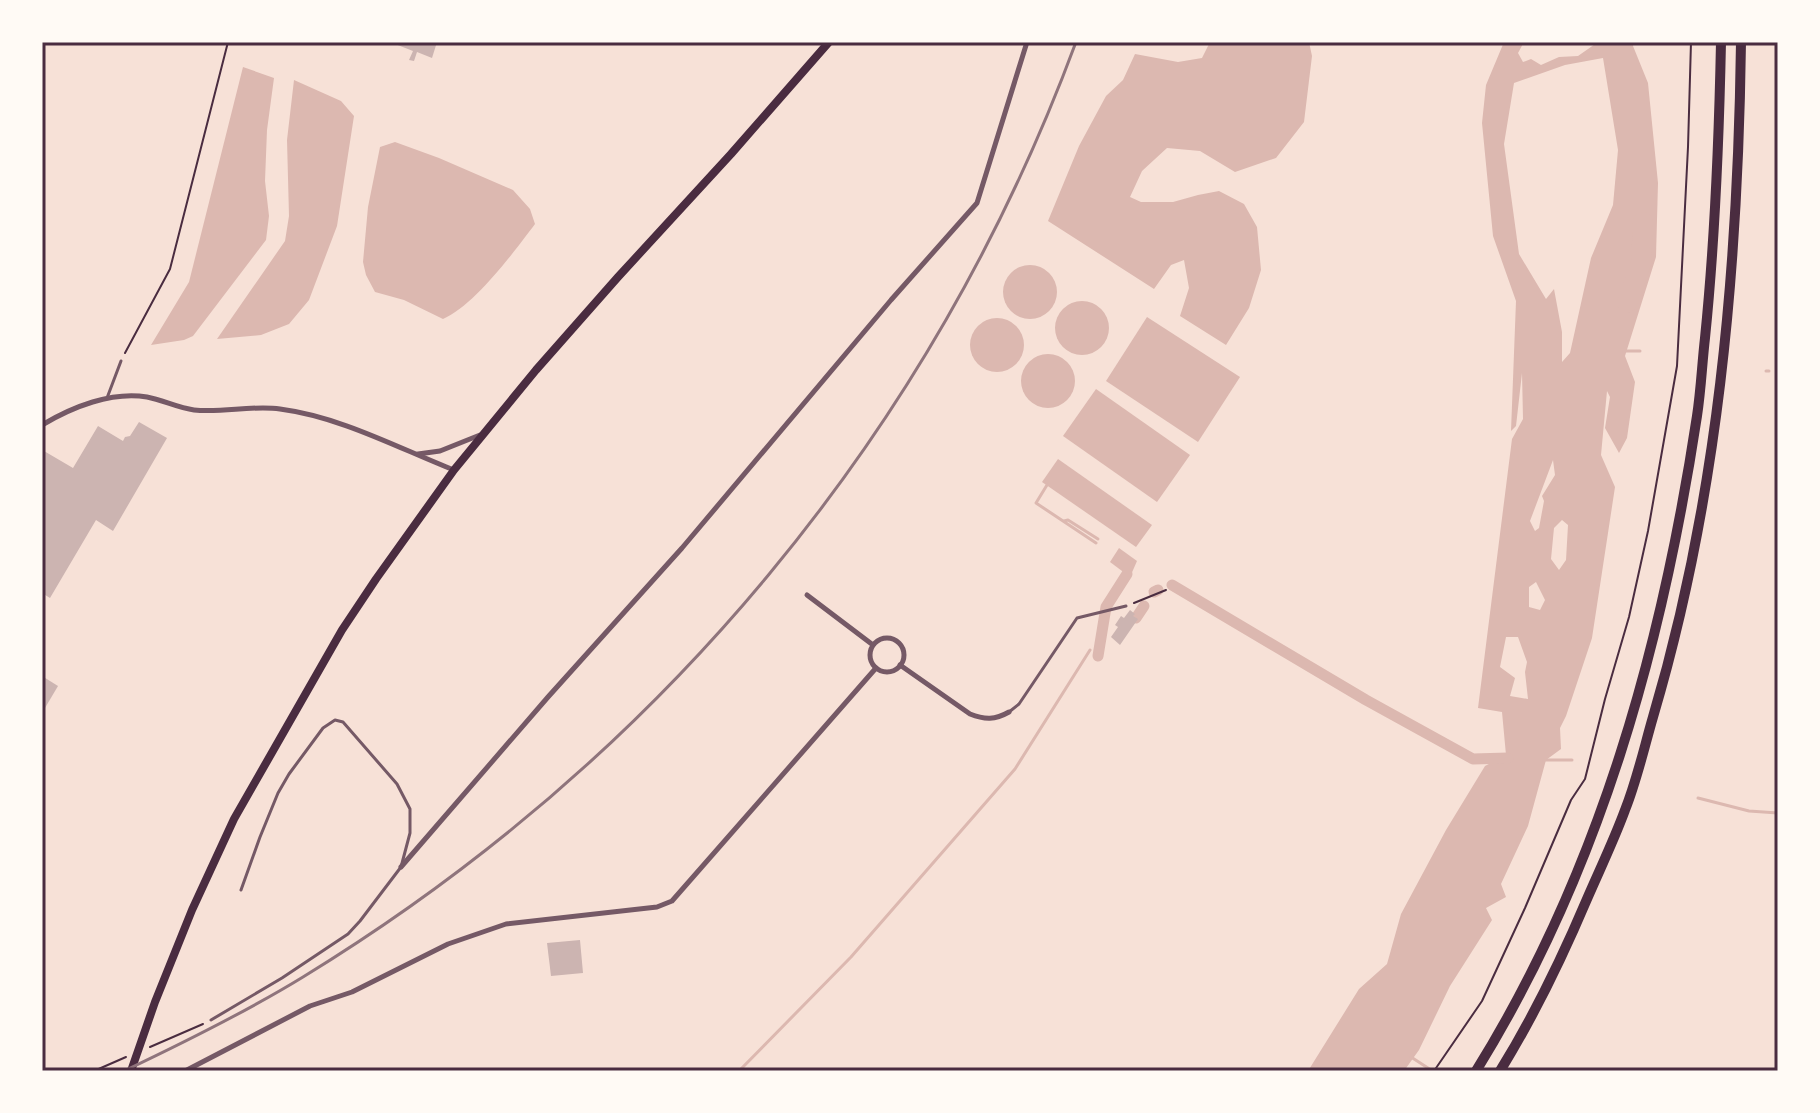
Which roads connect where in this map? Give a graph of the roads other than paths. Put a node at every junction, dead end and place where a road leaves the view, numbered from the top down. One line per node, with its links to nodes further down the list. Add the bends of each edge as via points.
1 (829, 42): 8 (main road)
2 (1027, 42): 17 (street, via 977,203)
3 (1721, 42): 22 (highway, via 1712,274 1697,414 1648,662 1579,868 1528,979)
4 (1741, 42): 23 (highway, via 1732,278 1717,419 1668,668 1626,808 1546,988)
5 (121, 361): 6 (lane)
6 (107, 398): 7 (street); 9 (street, via 148,397 195,410 290,411)
7 (42, 425)
8 (485, 433): 9 (street, via 440,451); 10 (main road)
9 (416, 454): 10 (street)
10 (454, 470): 20 (main road, via 342,630 234,819 192,910)
11 (807, 595): 13 (street)
12 (1126, 606): 16 (lane, via 1077,618)
13 (873, 645): 14 (street, via 887,637 897,641 904,655); 15 (street, via 870,655)
14 (900, 665): 15 (street, via 886,672); 16 (street, via 970,714 983,719)
15 (876, 668): 21 (street, via 672,901 506,924 448,944 352,992 310,1006)
16 (1009, 712)
17 (401, 867): 18 (lane, via 411,815 403,793 343,722 335,720 323,728 278,793); 19 (lane, via 348,934)
18 (241, 890)
19 (211, 1020)
20 (131, 1071)
21 (185, 1071)
22 (1476, 1071)
23 (1500, 1071)

